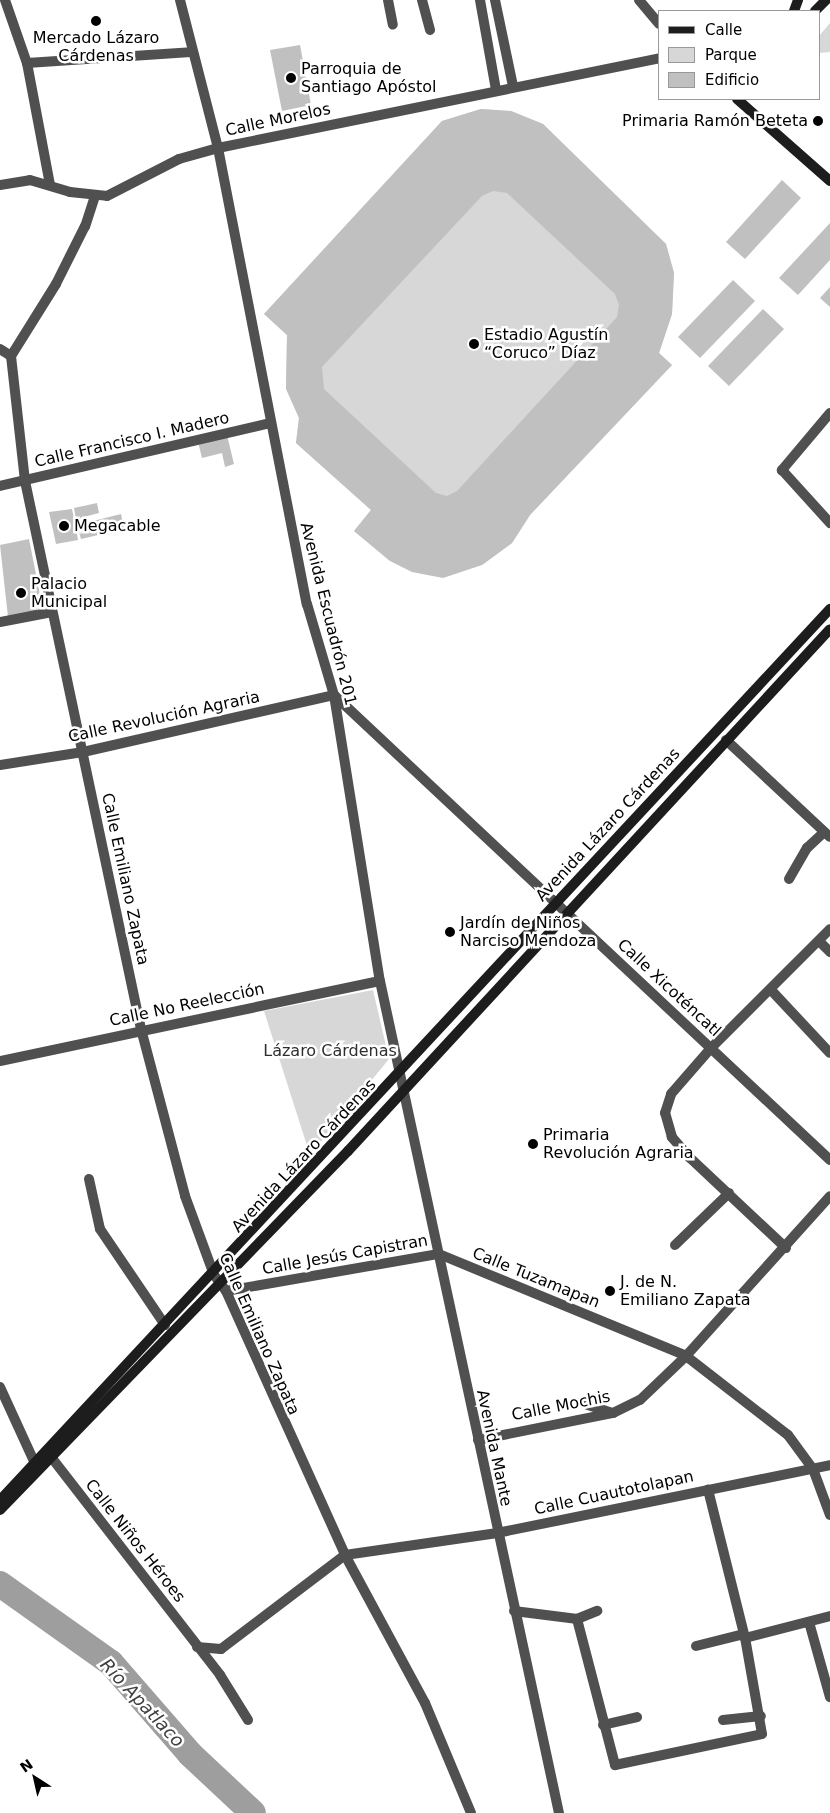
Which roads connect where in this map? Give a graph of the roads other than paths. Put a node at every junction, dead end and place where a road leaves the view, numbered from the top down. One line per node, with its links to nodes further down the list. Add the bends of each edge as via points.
1 (5, 0): 15 (street)
2 (180, 0): 13 (street, Avenida Escuadrón 201)
3 (388, 0): 11 (street)
4 (422, 0): 12 (street)
5 (480, 0): 17 (street)
6 (495, 0): 16 (street)
7 (639, 0): 10 (street)
8 (826, 0): 9 (main road)
9 (816, 10)
10 (658, 23)
11 (393, 25)
12 (430, 30)
13 (191, 52): 15 (street); 21 (street, Avenida Escuadrón 201)
14 (658, 58): 16 (street, Calle Morelos)
15 (27, 63): 24 (street)
16 (513, 86): 17 (street, Calle Morelos)
17 (496, 90): 21 (street, Calle Morelos)
18 (738, 100): 20 (main road)
19 (752, 100): 20 (main road)
20 (761, 119): 22 (main road)
21 (218, 148): 25 (street, Calle Morelos, via 179,159 107,196); 29 (street, Avenida Escuadrón 201)
22 (830, 181)
23 (0, 185): 24 (street, Calle Morelos, via 30,180)
24 (50, 185): 25 (street, Calle Morelos)
25 (95, 196): 27 (street, via 85,226 56,284)
26 (0, 349): 27 (street)
27 (11, 356): 30 (street, Calle Emiliano Zapata)
28 (830, 413): 32 (street, via 784,464 785,476)
29 (271, 423): 30 (street, Calle Francisco I. Madero); 39 (street, Avenida Escuadrón 201, via 307,604)
30 (25, 481): 31 (street, Calle Francisco I. Madero); 34 (street, Calle Emiliano Zapata)
31 (0, 486)
32 (830, 524)
33 (830, 609): 37 (main road, Avenida Lázaro Cárdenas)
34 (52, 612): 35 (street); 41 (street, Calle Emiliano Zapata)
35 (0, 622)
36 (830, 629): 38 (main road, Avenida Lázaro Cárdenas)
37 (798, 643): 38 (main road); 45 (main road, Avenida Lázaro Cárdenas)
38 (808, 652): 40 (main road, Avenida Lázaro Cárdenas)
39 (334, 695): 41 (street, Calle Revolución Agraria); 45 (street, Calle Xicoténcatl); 50 (street, Avenida Escuadrón 201)
40 (726, 740): 43 (street); 46 (main road, Avenida Lázaro Cárdenas)
41 (83, 752): 42 (street, Calle Revolución Agraria); 52 (street, Calle Emiliano Zapata)
42 (0, 765)
43 (827, 834): 44 (street, via 807,848)
44 (789, 880)
45 (557, 903): 46 (street, Calle Xicoténcatl); 56 (main road, Avenida Lázaro Cárdenas)
46 (566, 911): 53 (street, Calle Xicoténcatl); 57 (main road, Avenida Lázaro Cárdenas)
47 (830, 928): 48 (street)
48 (819, 941): 49 (street); 51 (street)
49 (830, 952)
50 (380, 981): 52 (street, Calle No Reelección); 56 (street, Avenida Escuadrón 201)
51 (771, 990): 53 (street); 54 (street)
52 (141, 1029): 55 (street, Calle No Reelección); 65 (street, Calle Emiliano Zapata, via 185,1196)
53 (711, 1048): 58 (street, Calle Xicoténcatl); 60 (street, via 671,1094 665,1113 672,1137)
54 (830, 1053)
55 (0, 1061)
56 (402, 1073): 57 (street, Avenida Escuadrón 201); 65 (main road, Avenida Lázaro Cárdenas)
57 (406, 1087): 64 (street, Avenida Mante); 65 (main road, Avenida Lázaro Cárdenas)
58 (830, 1160)
59 (89, 1179): 67 (street, via 100,1229)
60 (729, 1193): 62 (street); 63 (street)
61 (830, 1196): 63 (street, Calle Mochis)
62 (675, 1245)
63 (786, 1248): 68 (street, Calle Mochis)
64 (439, 1254): 66 (street, Calle Jesús Capistran); 68 (street, Calle Tuzamapan); 72 (street, Avenida Mante)
65 (216, 1278): 66 (street, Calle Emiliano Zapata); 67 (main road, Avenida Lázaro Cárdenas); 73 (main road, Avenida Lázaro Cárdenas)
66 (226, 1291): 82 (street, Calle Emiliano Zapata)
67 (165, 1325): 73 (main road, Avenida Lázaro Cárdenas)
68 (686, 1356): 71 (street, Calle Mochis, via 640,1400); 75 (street, Calle Tuzamapan, via 772,1419)
69 (0, 1387): 76 (street)
70 (582, 1403): 71 (street)
71 (612, 1413): 72 (street, Calle Mochis)
72 (478, 1440): 81 (street, Avenida Mante)
73 (51, 1456): 76 (main road, Avenida Lázaro Cárdenas); 90 (street, Calle Niños Héroes)
74 (830, 1465): 75 (street, Calle Cuautotolapan)
75 (813, 1469): 77 (street, Calle Cuautotolapan); 80 (street, Calle Tuzamapan)
76 (38, 1470): 78 (main road, Avenida Lázaro Cárdenas); 79 (main road, Avenida Lázaro Cárdenas)
77 (708, 1490): 81 (street, Calle Cuautotolapan); 88 (street)
78 (0, 1500)
79 (0, 1510)
80 (830, 1516)
81 (497, 1533): 82 (street, Calle Cuautotolapan); 83 (street, Avenida Mante)
82 (345, 1554): 90 (street, Calle Cuautotolapan, via 221,1649); 97 (street, Calle Emiliano Zapata, via 425,1703)
83 (514, 1611): 86 (street); 98 (street, Avenida Mante)
84 (597, 1611): 86 (street)
85 (830, 1616): 87 (street)
86 (577, 1619): 96 (street)
87 (809, 1622): 88 (street); 91 (street)
88 (744, 1636): 89 (street); 92 (street)
89 (696, 1646)
90 (198, 1647): 94 (street, Calle Niños Héroes)
91 (830, 1697)
92 (761, 1716): 95 (street); 96 (street, via 764,1730 758,1737 618,1766 612,1763)
93 (637, 1717): 96 (street)
94 (248, 1720)
95 (723, 1720)
96 (603, 1725)
97 (471, 1813)
98 (559, 1813)

